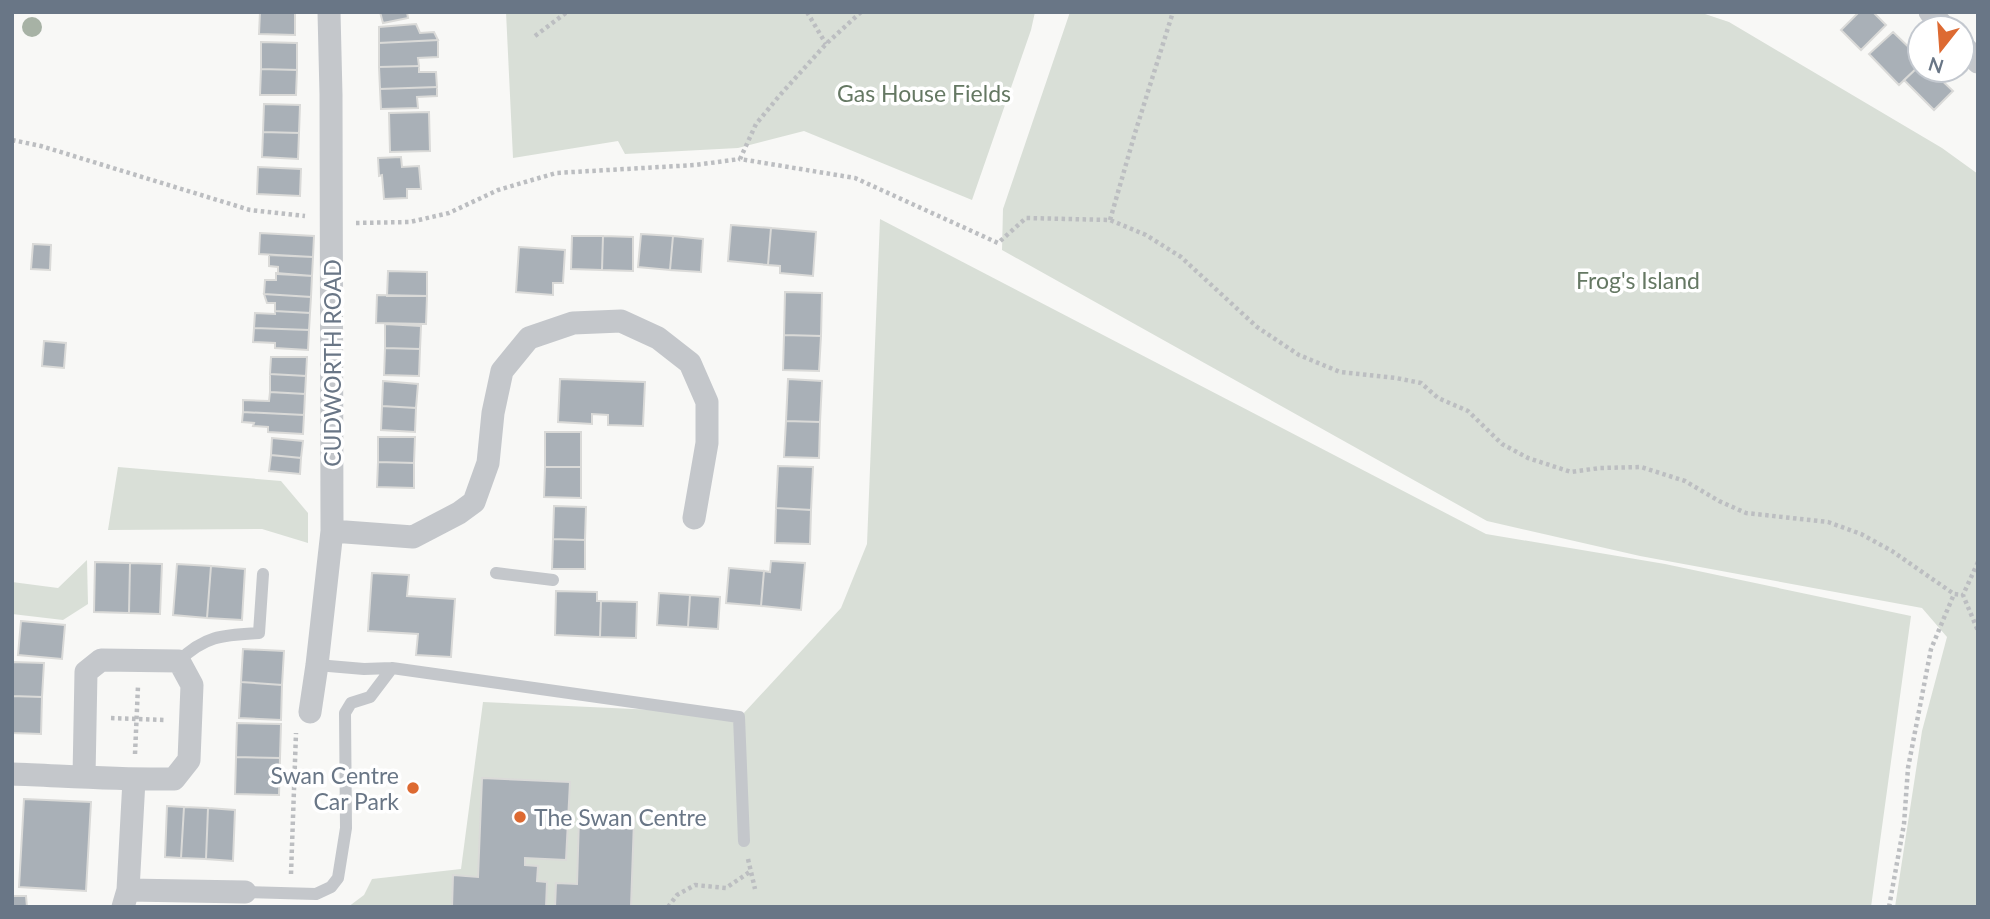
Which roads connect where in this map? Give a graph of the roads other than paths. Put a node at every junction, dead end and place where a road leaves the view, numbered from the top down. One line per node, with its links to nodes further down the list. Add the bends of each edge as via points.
1 (329, 12): 3 (street, CUDWORTH ROAD)
2 (694, 518): 3 (street, via 707,443 707,402 691,363 658,338 621,321 585,322 529,338 502,371 488,463 474,502 413,537)
3 (332, 531): 8 (street, CUDWORTH ROAD)
4 (496, 573): 6 (lane)
5 (263, 574): 7 (lane, via 259,633 223,635 192,649)
6 (553, 580)
7 (179, 661): 12 (street, via 101,660 86,672); 13 (street, via 192,685 189,761 174,779)
8 (317, 665): 9 (lane); 10 (street, CUDWORTH ROAD)
9 (392, 668): 14 (lane, via 739,718); 15 (lane, via 370,697 351,703 345,713 346,828 338,878 316,894)
10 (310, 712)
11 (12, 774): 12 (street)
12 (84, 777): 13 (street)
13 (134, 780): 16 (street)
14 (744, 841)
15 (245, 892): 16 (street)
16 (126, 898)

